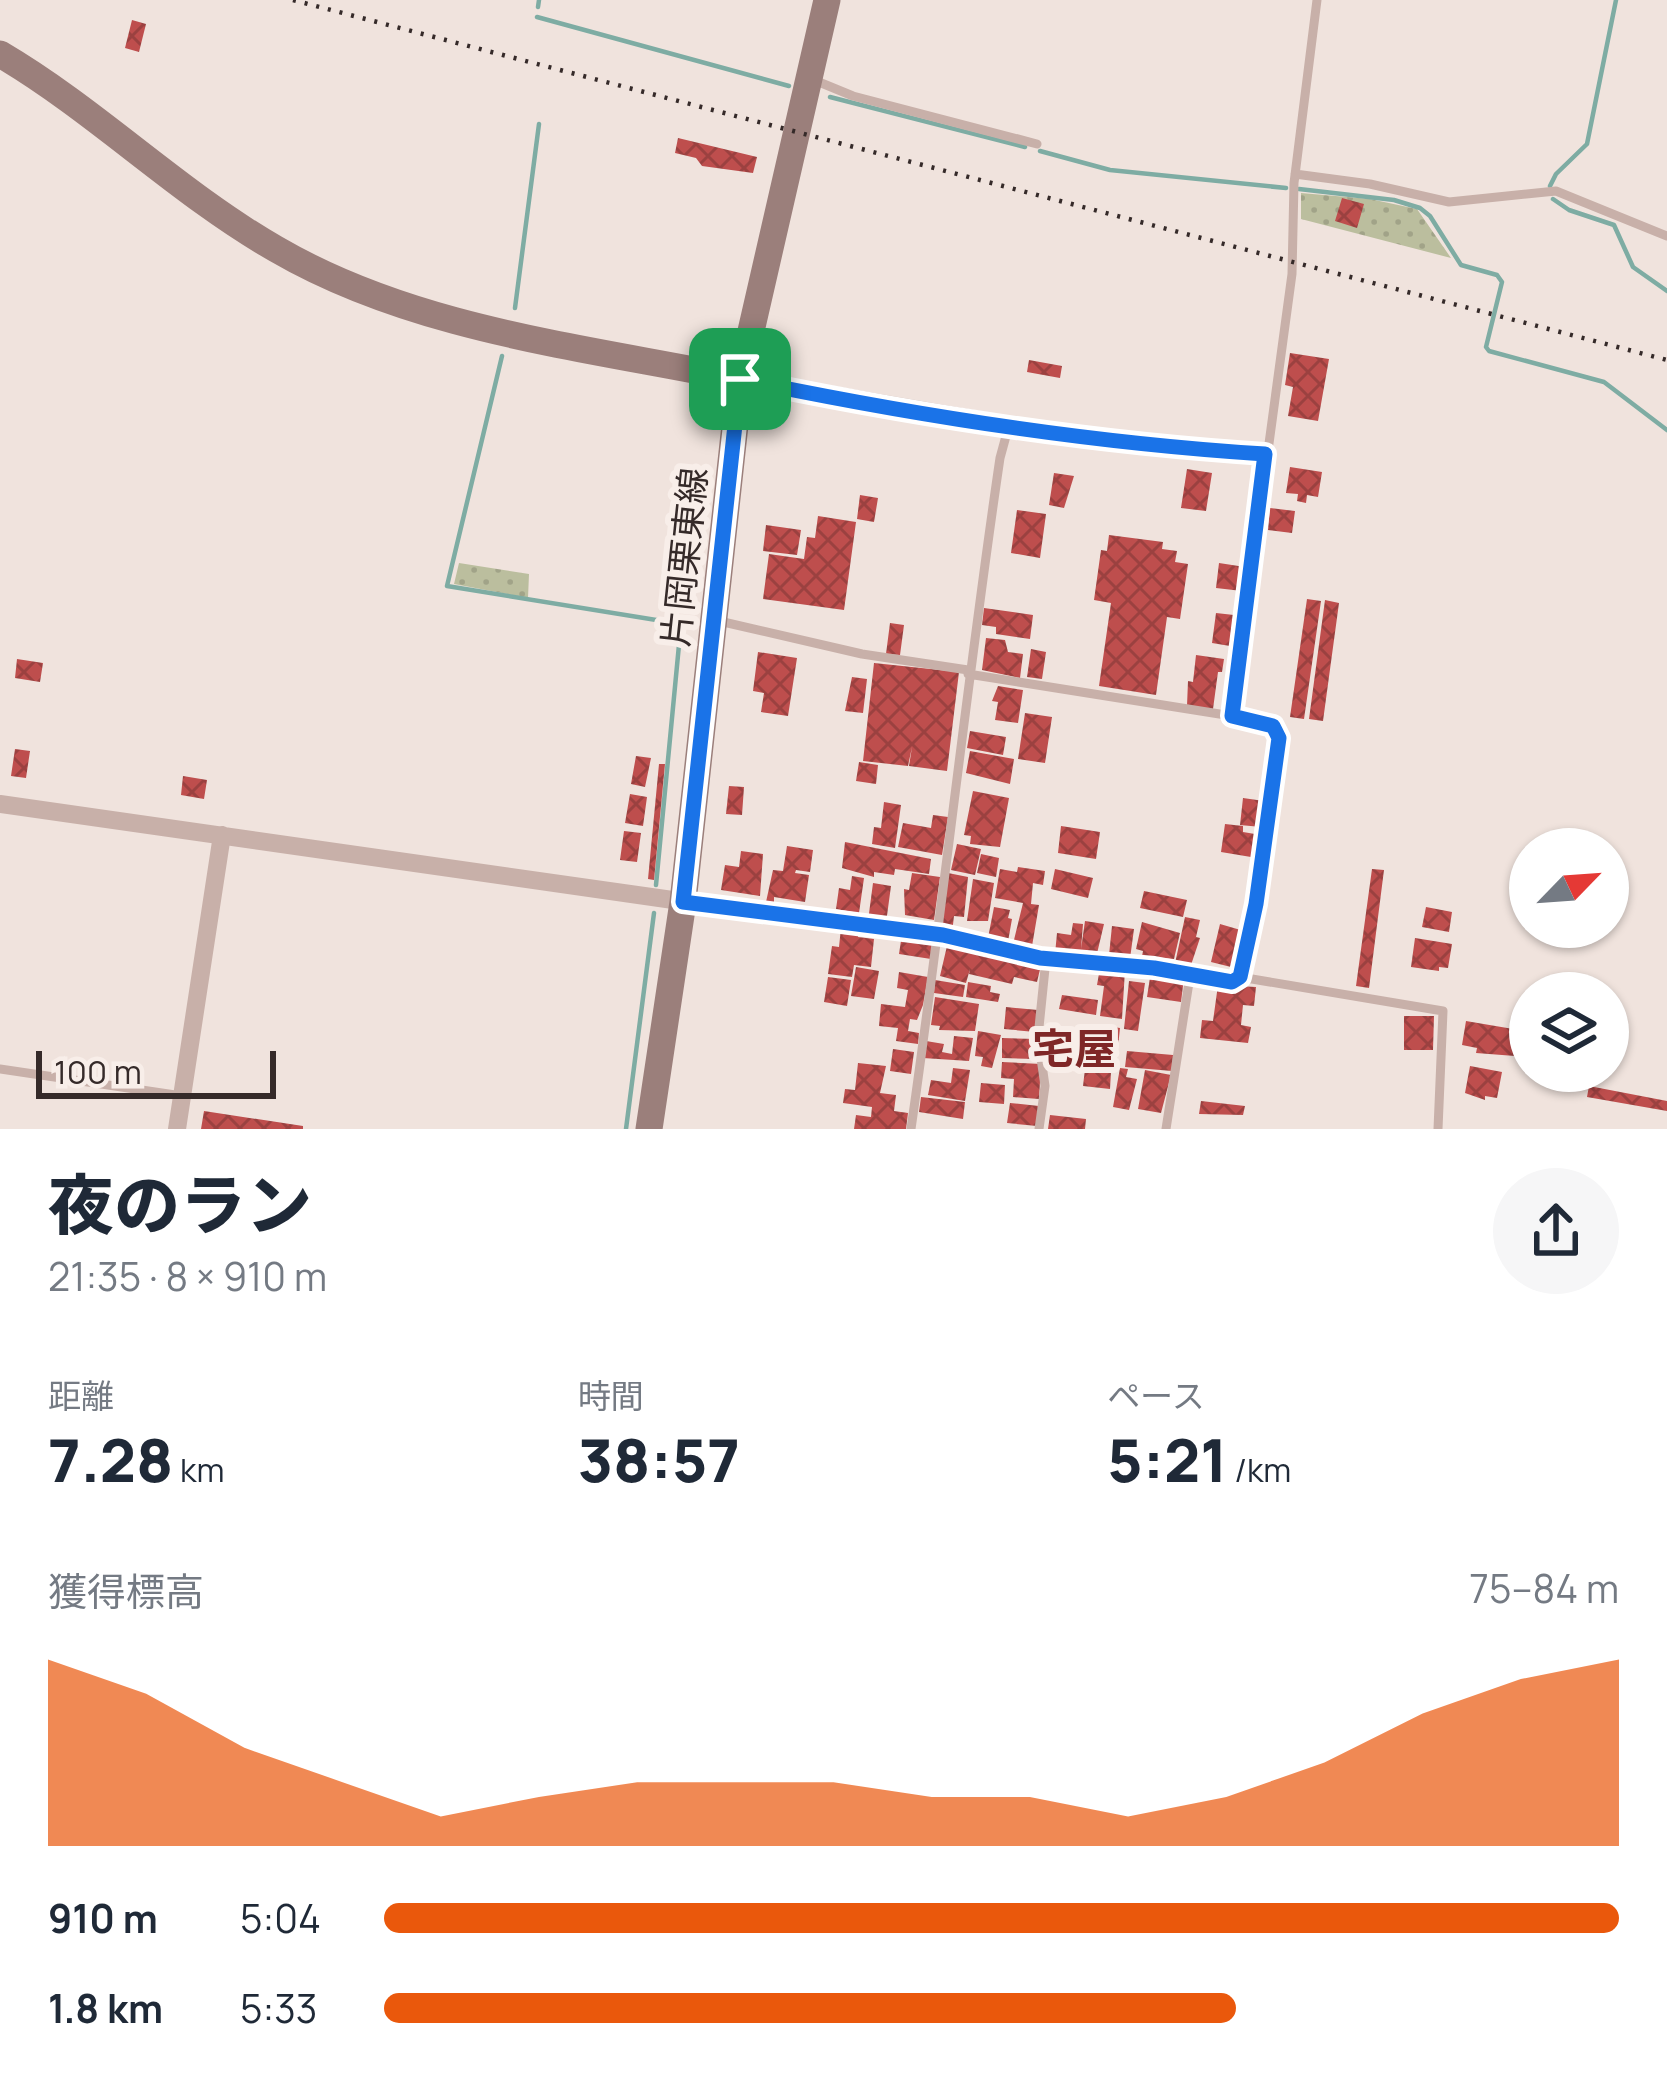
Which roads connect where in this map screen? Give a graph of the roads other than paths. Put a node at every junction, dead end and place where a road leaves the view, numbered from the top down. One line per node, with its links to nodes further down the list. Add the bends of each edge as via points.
1 (827, 0): 4 (main road, 片岡栗東線)
2 (1317, 0): 6 (lane)
3 (0, 54): 8 (main road, via 248,232 362,291 499,330)
4 (809, 78): 5 (lane); 8 (main road, 片岡栗東線)
5 (1037, 144)
6 (1295, 174): 7 (lane, via 1449,202 1556,191); 10 (lane, via 1292,274)
7 (1667, 236)
8 (740, 379): 9 (street); 11 (main road, 片岡栗東線)
9 (1009, 425): 10 (lane); 12 (lane)
10 (1265, 454): 13 (lane)
11 (714, 620): 12 (lane); 16 (main road, 片岡栗東線)
12 (968, 672): 13 (lane); 18 (lane)
13 (1232, 716): 21 (lane, via 1273,726 1279,738)
14 (0, 804): 15 (street)
15 (222, 835): 16 (street); 23 (street)
16 (683, 902): 17 (street); 25 (main road, 片岡栗東線)
17 (757, 912): 18 (lane)
18 (937, 935): 19 (lane); 26 (lane)
19 (1046, 959): 20 (lane); 27 (lane)
20 (1190, 976): 21 (lane); 28 (lane)
21 (1240, 977): 29 (lane, via 1443,1011)
22 (0, 1069): 23 (lane)
23 (182, 1096): 24 (street)
24 (177, 1129)
25 (650, 1129)
26 (911, 1129)
27 (1039, 1129)
28 (1166, 1129)
29 (1438, 1129)

